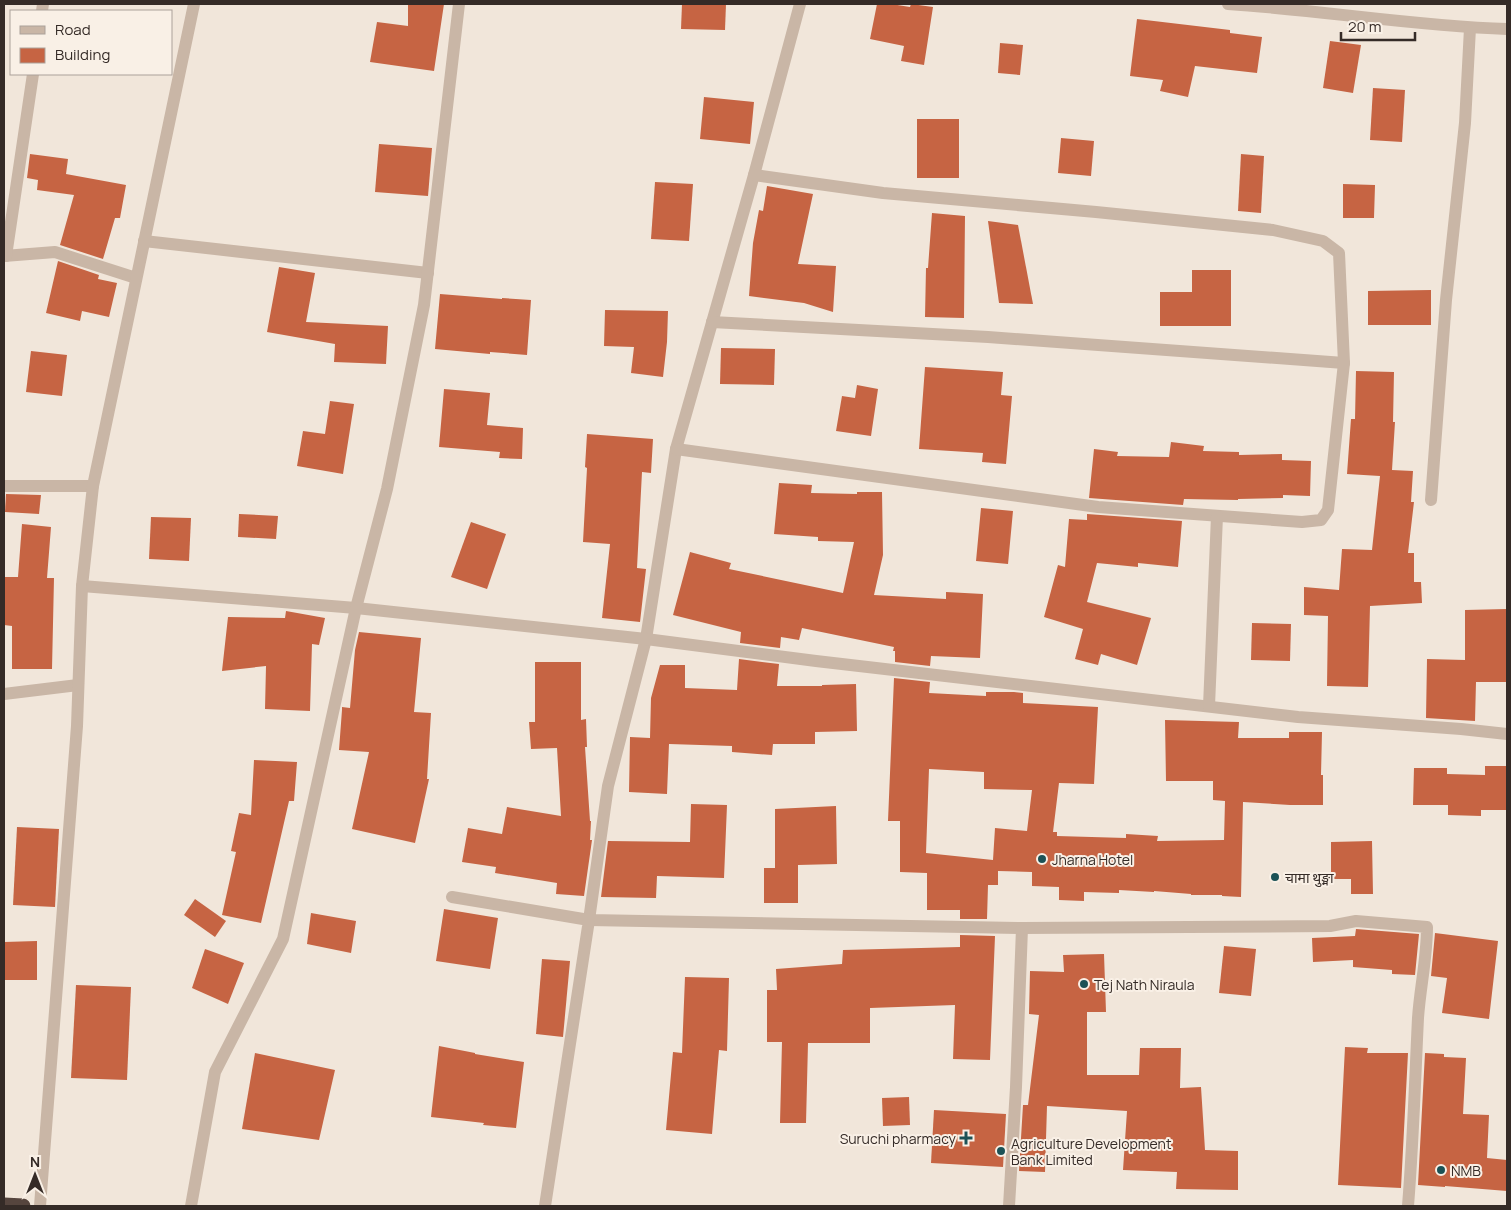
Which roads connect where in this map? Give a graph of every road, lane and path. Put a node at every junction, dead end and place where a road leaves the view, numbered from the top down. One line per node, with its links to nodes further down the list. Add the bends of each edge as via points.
1 (194, 4): 9 (street)
2 (459, 4): 11 (street)
3 (800, 4): 8 (street)
4 (1228, 4): 5 (street)
5 (1470, 28): 6 (street); 18 (street, via 1465,123 1446,300)
6 (1507, 29)
7 (33, 75): 10 (street)
8 (754, 175): 13 (street); 14 (street, via 884,193 1273,230 1323,241 1339,253)
9 (144, 241): 11 (street); 12 (street)
10 (5, 256): 12 (street, via 55,252)
11 (428, 273): 21 (street, via 387,489)
12 (136, 278): 17 (street)
13 (712, 322): 14 (street, via 988,337); 15 (street)
14 (1344, 363): 19 (street, via 1328,510 1321,520 1302,522)
15 (676, 450): 19 (street, via 1098,507); 22 (street)
16 (4, 486): 17 (street)
17 (93, 486): 20 (street)
18 (1432, 500)
19 (1217, 516): 25 (street)
20 (82, 586): 21 (street); 23 (street)
21 (356, 608): 22 (street); 33 (street, via 283,939 215,1072)
22 (646, 639): 25 (street, via 816,662); 28 (street, via 608,786)
23 (78, 685): 24 (street); 32 (street)
24 (4, 694)
25 (1209, 706): 26 (street, via 1298,717)
26 (1507, 734)
27 (452, 896): 28 (street)
28 (589, 920): 29 (street); 34 (street)
29 (1022, 928): 35 (street); 36 (street, via 1330,926 1356,921 1427,927 1418,1016)
30 (4, 1205): 31 (highway)
31 (23, 1206)
32 (40, 1206)
33 (191, 1206)
34 (545, 1206)
35 (1009, 1206)
36 (1408, 1206)

